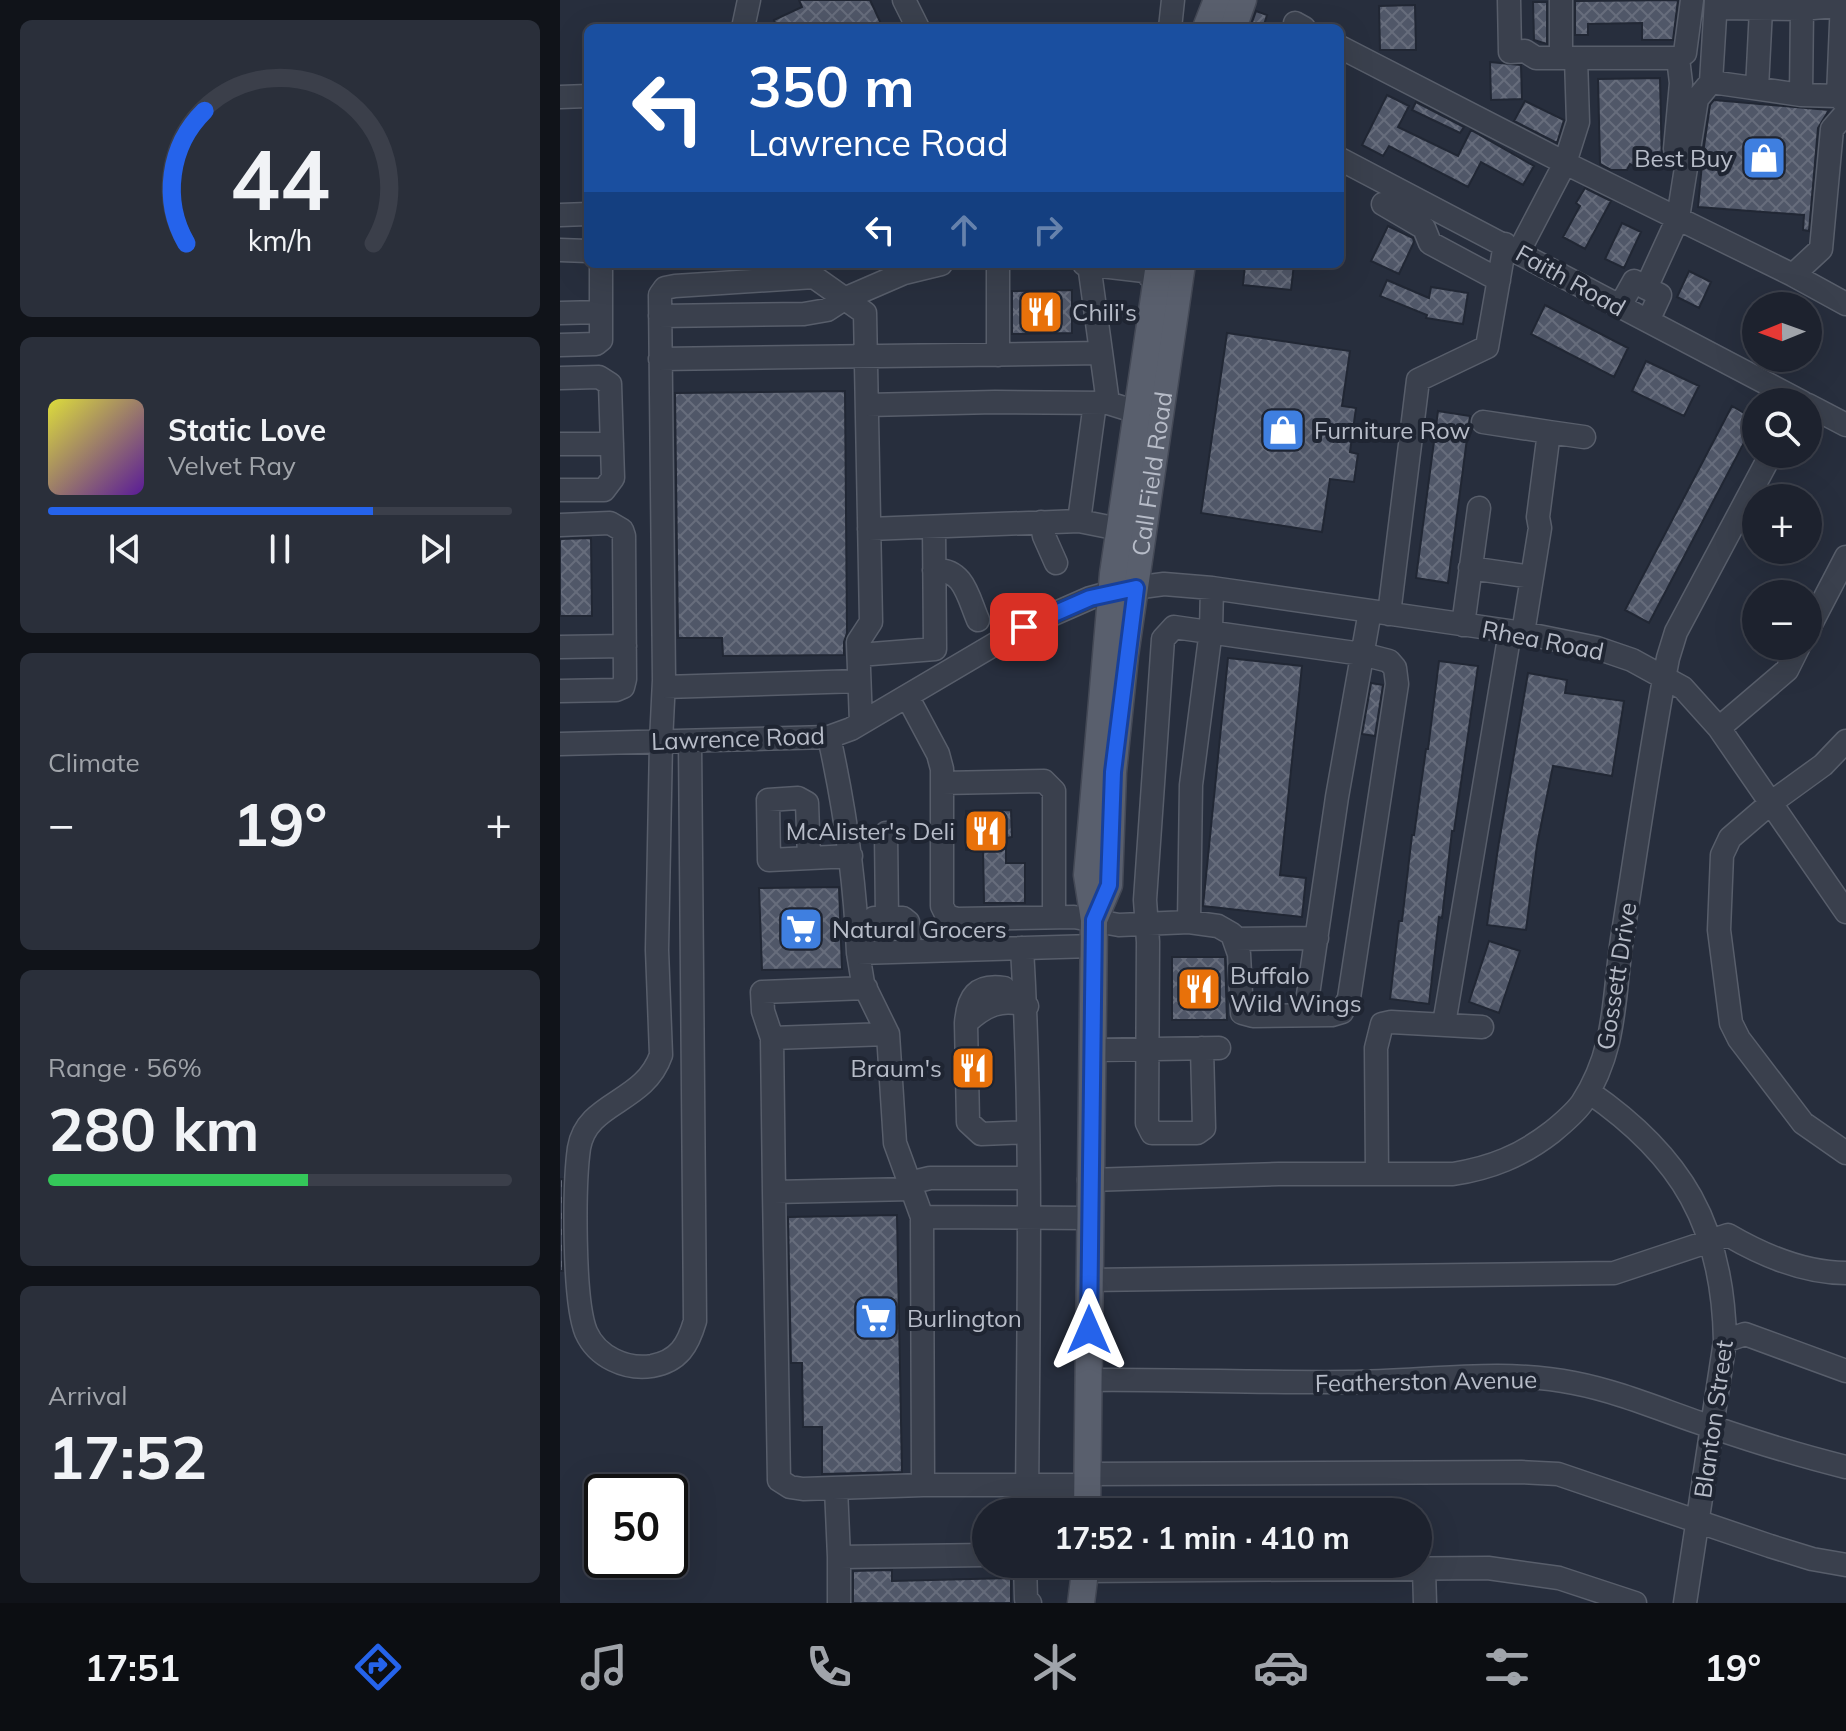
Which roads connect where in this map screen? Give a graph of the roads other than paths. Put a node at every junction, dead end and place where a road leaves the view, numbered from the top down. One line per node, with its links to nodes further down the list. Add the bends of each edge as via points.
1 (749, 0): 14 (street)
2 (904, 0): 15 (street)
3 (1173, 0): 16 (street)
4 (1197, 0): 17 (main road)
5 (1217, 0): 18 (main road)
6 (1243, 0): 19 (main road)
7 (1509, 0): 21 (street, via 1510,52)
8 (1561, 0): 21 (street)
9 (1692, 0): 22 (street, via 1685,53)
10 (1716, 4): 12 (street); 23 (street)
11 (1843, 4): 13 (street); 28 (street)
12 (1761, 9): 13 (street); 24 (street)
13 (1802, 9): 25 (street)
14 (744, 24)
15 (916, 24)
16 (1170, 24)
17 (1196, 24)
18 (1208, 24)
19 (1234, 24)
20 (1344, 49): 30 (street)
21 (1568, 58): 22 (street); 30 (street, via 1578,122)
22 (1678, 58): 35 (street, via 1681,83)
23 (1711, 82): 24 (street); 35 (street, via 1697,99)
24 (1757, 88): 25 (street)
25 (1801, 95): 28 (street)
26 (584, 96): 27 (street)
27 (560, 97)
28 (1843, 104): 46 (street, via 1832,129 1821,249)
29 (1344, 162): 32 (street, Faith Road)
30 (1565, 163): 35 (street); 36 (street)
31 (1383, 204): 32 (street)
32 (1415, 210): 36 (street, Faith Road); 47 (street, via 1430,243)
33 (584, 214): 34 (street)
34 (560, 215)
35 (1671, 215): 46 (street); 48 (street)
36 (1512, 247): 47 (street); 51 (street, Faith Road)
37 (560, 250): 38 (street)
38 (584, 251)
39 (601, 268): 52 (street)
40 (925, 268): 49 (street)
41 (998, 268): 58 (street)
42 (1088, 268): 57 (street)
43 (1130, 268): 45 (street)
44 (811, 271): 49 (street); 54 (street, via 665,288)
45 (1169, 274): 66 (main road, Call Field Road)
46 (1793, 275): 50 (street)
47 (1499, 280): 90 (street, via 1487,347 1418,380)
48 (1646, 288): 51 (street, via 1634,281); 55 (street, via 1660,295)
49 (844, 299): 54 (street, via 827,310 804,314); 59 (street, via 865,313)
50 (1846, 304)
51 (1620, 306): 55 (street, Faith Road)
52 (601, 312): 53 (street); 56 (street, via 601,340)
53 (560, 313)
54 (660, 316): 60 (street)
55 (1648, 321): 62 (street, Faith Road)
56 (560, 345)
57 (1101, 353): 58 (street); 63 (street)
58 (998, 355): 59 (street)
59 (866, 357): 60 (street); 64 (street)
60 (660, 359): 102 (street)
61 (560, 378): 72 (street, via 599,377 610,384)
62 (1774, 388)
63 (1101, 403): 64 (street); 66 (street); 76 (street)
64 (867, 405): 80 (street)
65 (1822, 412): 68 (street)
66 (1148, 415): 81 (main road, Call Field Road); 88 (main road, Call Field Road)
67 (1483, 422): 69 (street)
68 (1846, 425)
69 (1549, 432): 70 (street); 86 (street)
70 (1584, 437)
71 (560, 444): 72 (street)
72 (612, 444): 74 (street, via 613,478 604,490)
73 (1764, 468): 100 (street, Gossett Drive, via 1676,632)
74 (560, 490)
75 (1479, 508): 84 (street)
76 (1079, 521): 77 (street); 81 (street)
77 (1041, 522): 79 (street); 83 (street)
78 (560, 525): 95 (street, via 610,523 622,530)
79 (934, 527): 80 (street); 85 (street)
80 (869, 529): 98 (street, via 871,622 858,642)
81 (1119, 529): 88 (main road, Call Field Road)
82 (1846, 557): 89 (street)
83 (1056, 563)
84 (1470, 568): 86 (street); 92 (street)
85 (934, 570): 91 (street, via 956,575); 98 (street, via 935,649)
86 (1532, 577): 94 (street)
87 (1212, 588): 88 (street, Rhea Road, via 1164,584); 90 (street, Rhea Road); 93 (street)
88 (1122, 590): 104 (street, Lawrence Road, via 1024,627); 122 (main road, Call Field Road, via 1087,875)
89 (1822, 603)
90 (1379, 613): 92 (street, Rhea Road); 97 (street)
91 (978, 620)
92 (1463, 625): 94 (street, Rhea Road)
93 (1211, 630): 97 (street); 120 (street, via 1191,785); 121 (street, via 1174,627 1163,639)
94 (1517, 632): 100 (street, Rhea Road, via 1597,648); 131 (street)
95 (625, 646): 96 (street); 103 (street, via 623,687)
96 (560, 647)
97 (1362, 654): 123 (street); 130 (street, via 1389,661 1397,684 1349,998 1338,1014)
98 (859, 655): 101 (street)
99 (1792, 660): 106 (street)
100 (1665, 677): 106 (street, Rhea Road, via 1683,688); 137 (street, Gossett Drive, via 1611,1035)
101 (859, 681): 102 (street); 105 (street)
102 (664, 687): 110 (street)
103 (560, 691)
104 (907, 696): 105 (street, Lawrence Road); 112 (street, via 938,754)
105 (861, 723): 107 (street, Lawrence Road)
106 (1719, 728): 113 (street, Rhea Road)
107 (829, 737): 108 (street, Lawrence Road); 114 (street)
108 (690, 741): 110 (street, Lawrence Road); 110 (street, via 695,1321 689,1342 675,1358 641,1367 612,1360 597,1348 584,1324 577,1271 577,1179 579,1147 590,1122 640,1088 661,1055)
109 (1846, 741): 113 (street)
110 (661, 742): 111 (street, Lawrence Road)
111 (560, 744)
112 (942, 783): 117 (street, via 942,906 947,916); 117 (street, via 1044,781 1054,791)
113 (1772, 802): 116 (street, Rhea Road); 139 (street, via 1730,838 1722,855 1719,930 1731,1023 1803,1123)
114 (849, 845): 115 (street); 118 (street); 119 (street, via 893,832)
115 (809, 858)
116 (1845, 910)
117 (1054, 917): 122 (street)
118 (856, 918): 119 (street); 127 (street)
119 (887, 918): 126 (street, via 908,922)
120 (1189, 922): 121 (street); 124 (street, via 1227,929)
121 (1145, 925): 122 (street, via 1119,925); 135 (street)
122 (1094, 933): 125 (street); 136 (main road, Call Field Road)
123 (1317, 938): 124 (street); 130 (street)
124 (1234, 939): 130 (street, via 1242,1013)
125 (1022, 948): 126 (street); 129 (street)
126 (910, 951): 127 (street)
127 (858, 953): 128 (street)
128 (866, 988): 133 (street); 134 (street, via 762,992)
129 (1020, 1003): 138 (street); 138 (street, via 991,1005 966,1023 968,1122 981,1134)
130 (1305, 1015)
131 (1444, 1024): 132 (street); 141 (street, via 1382,1024)
132 (1482, 1027)
133 (888, 1034): 134 (street); 143 (street, via 895,1143)
134 (772, 1038): 144 (street)
135 (1145, 1049): 135 (street, via 1210,1048 1204,1128 1197,1133 1158,1134 1148,1129); 136 (street)
136 (1092, 1050): 142 (main road, Call Field Road)
137 (1589, 1092): 141 (street, Gossett Drive, via 1566,1121 1530,1149 1496,1165 1453,1174); 148 (street, Blanton Street, via 1659,1149 1679,1175)
138 (1027, 1132): 140 (street)
139 (1846, 1153)
140 (1027, 1169): 143 (street, via 986,1179 930,1178); 146 (street)
141 (1377, 1174): 142 (street, Gossett Drive)
142 (1089, 1180): 147 (main road, Call Field Road)
143 (911, 1186): 144 (street); 145 (street)
144 (774, 1192): 159 (street, via 779,1480 803,1489)
145 (922, 1217): 146 (street); 157 (street)
146 (1027, 1217): 147 (street); 158 (street)
147 (1089, 1218): 150 (main road, Call Field Road)
148 (1712, 1240): 149 (street, via 1728,1235 1787,1264); 150 (street, via 1614,1273); 151 (street, Blanton Street)
149 (1846, 1273)
150 (1089, 1280): 153 (main road, Call Field Road)
151 (1725, 1341): 152 (street, via 1745,1334); 154 (street, Blanton Street)
152 (1846, 1371)
153 (1088, 1380): 154 (street, Featherston Avenue, via 1543,1379 1619,1394); 156 (main road, Call Field Road)
154 (1713, 1427): 155 (street, Featherston Avenue); 162 (street, Blanton Street)
155 (1846, 1467)
156 (1087, 1480): 158 (street); 161 (main road, Call Field Road); 162 (street, via 1546,1473)
157 (923, 1485): 158 (street); 159 (street)
158 (1027, 1487): 160 (street)
159 (836, 1488): 164 (street)
160 (1027, 1498)
161 (1087, 1498)
162 (1699, 1523): 165 (street); 175 (street, Blanton Street)
163 (972, 1555): 164 (street)
164 (839, 1557): 170 (street)
165 (1846, 1565)
166 (1432, 1569): 174 (street, via 1515,1570)
167 (1025, 1578): 171 (street)
168 (1085, 1578): 172 (main road)
169 (1424, 1578): 173 (street)
170 (839, 1603)
171 (1030, 1603)
172 (1081, 1603)
173 (1425, 1603)
174 (1635, 1603)
175 (1685, 1603)

